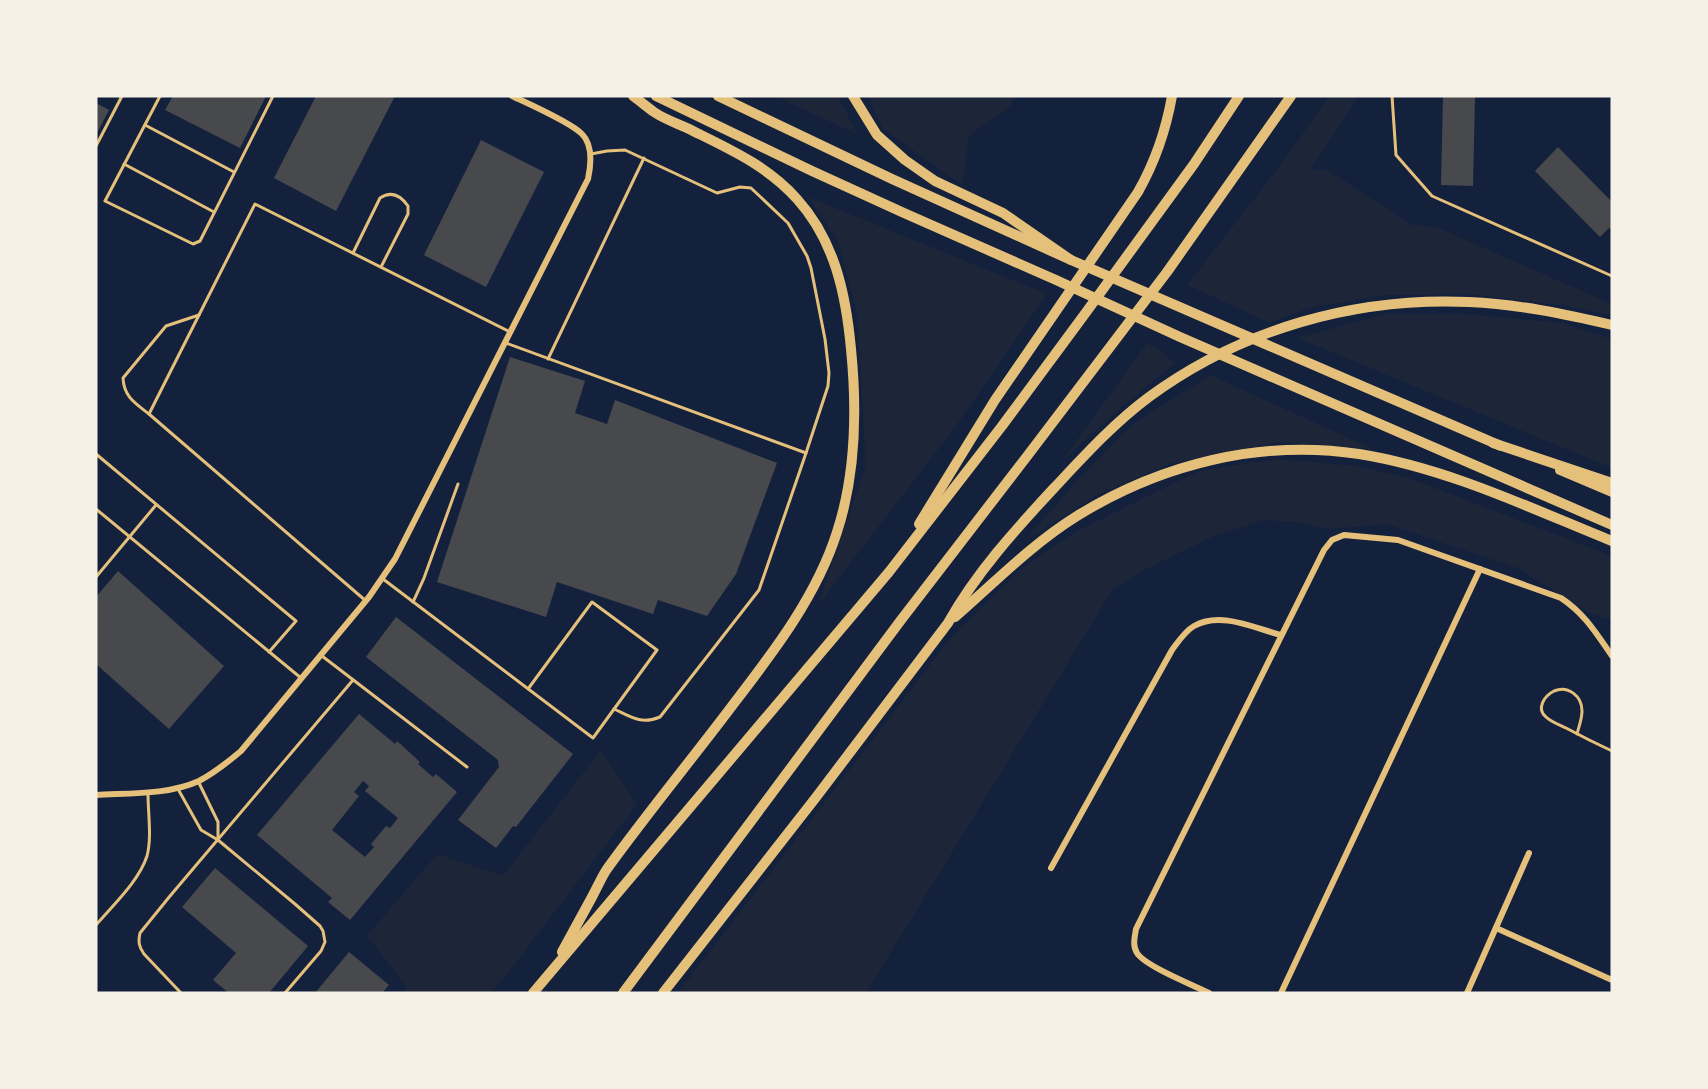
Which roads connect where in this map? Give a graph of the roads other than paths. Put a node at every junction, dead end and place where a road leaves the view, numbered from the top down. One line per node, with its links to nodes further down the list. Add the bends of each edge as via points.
1 (122, 96): 14 (lane)
2 (160, 96): 13 (lane)
3 (273, 96): 18 (lane)
4 (512, 96): 15 (street, via 582,134)
5 (633, 96): 68 (highway, via 655,112 760,166 807,210 830,251 845,301 853,370 853,446 837,532 801,610 605,872)
6 (657, 96): 38 (highway, via 812,171 1180,337)
7 (718, 96): 21 (highway)
8 (853, 96): 21 (highway, via 877,135 905,160 935,181 1003,213)
9 (1172, 96): 42 (highway, via 1148,176 995,400)
10 (1239, 96): 42 (highway, via 1088,311)
11 (1291, 96): 73 (highway, via 1167,272)
12 (1392, 96): 23 (lane, via 1396,155 1432,196)
13 (145, 125): 17 (lane); 18 (lane)
14 (96, 146)
15 (590, 154): 16 (lane, via 626,150); 26 (street, via 588,179)
16 (644, 158): 28 (lane); 31 (lane, via 717,193 751,188 788,223 807,256 829,374)
17 (124, 164): 19 (lane); 19 (lane, via 105,201 193,244 200,241)
18 (234, 172): 19 (lane)
19 (214, 212)
20 (353, 253): 22 (lane); 22 (lane, via 380,198 386,194 400,197 408,206 408,214); 24 (lane, via 255,204)
21 (1071, 260): 30 (highway)
22 (381, 267): 26 (lane)
23 (1612, 276)
24 (199, 315): 29 (lane); 29 (lane, via 166,326 123,378 129,397)
25 (1612, 325): 47 (highway, via 1515,306 1469,302 1385,304 1302,321 1236,345 1179,377 1100,440 1014,531)
26 (510, 332): 27 (street)
27 (505, 343): 28 (lane); 44 (street)
28 (548, 359): 31 (lane)
29 (148, 414): 45 (lane)
30 (1493, 443): 33 (highway); 35 (highway)
31 (807, 453): 55 (lane, via 759,590 660,717 640,721)
32 (96, 454): 36 (lane)
33 (1612, 483)
34 (458, 484): 46 (lane)
35 (1612, 492)
36 (157, 505): 39 (lane); 49 (lane, via 296,621)
37 (96, 509): 39 (lane)
38 (1612, 525)
39 (129, 537): 43 (lane); 49 (lane)
40 (1612, 541): 47 (highway, via 1479,487 1400,463 1325,450 1258,452 1163,474 1102,502 1024,555)
41 (1480, 569): 48 (street, via 1398,540 1344,535 1332,540 1324,550); 51 (street, via 1561,598 1587,620); 76 (street)
42 (889, 572): 68 (highway)
43 (96, 578)
44 (382, 579): 45 (street); 46 (lane)
45 (366, 601): 50 (street)
46 (413, 602): 54 (lane)
47 (948, 623): 74 (highway)
48 (1281, 635): 65 (street, via 1225,620 1194,626 1184,636 1172,650); 75 (street, via 1136,929 1136,952 1146,962)
49 (270, 652): 52 (lane)
50 (321, 655): 52 (street); 53 (lane)
51 (1612, 656)
52 (301, 678): 59 (street, via 241,750)
53 (353, 680): 58 (lane); 63 (lane)
54 (528, 689): 55 (lane, via 593,738); 55 (lane, via 592,602 657,650)
55 (614, 709)
56 (1577, 734): 56 (lane, via 1542,712 1541,705 1558,689 1571,691 1582,707); 57 (lane)
57 (1612, 751)
58 (467, 767)
59 (198, 781): 60 (street); 63 (lane, via 218,822)
60 (178, 788): 61 (street); 63 (lane, via 201,830)
61 (148, 792): 62 (street); 66 (lane, via 147,854 142,867)
62 (96, 795)
63 (218, 840): 70 (lane, via 140,933 144,954); 71 (lane, via 323,931 324,946)
64 (1528, 853): 67 (street)
65 (1051, 868)
66 (96, 925)
67 (1496, 928): 69 (street); 77 (street)
68 (552, 970): 72 (highway)
69 (1612, 980)
70 (181, 993)
71 (285, 993)
72 (533, 993)
73 (623, 993)
74 (663, 993)
75 (1209, 993)
76 (1281, 993)
77 (1467, 993)

